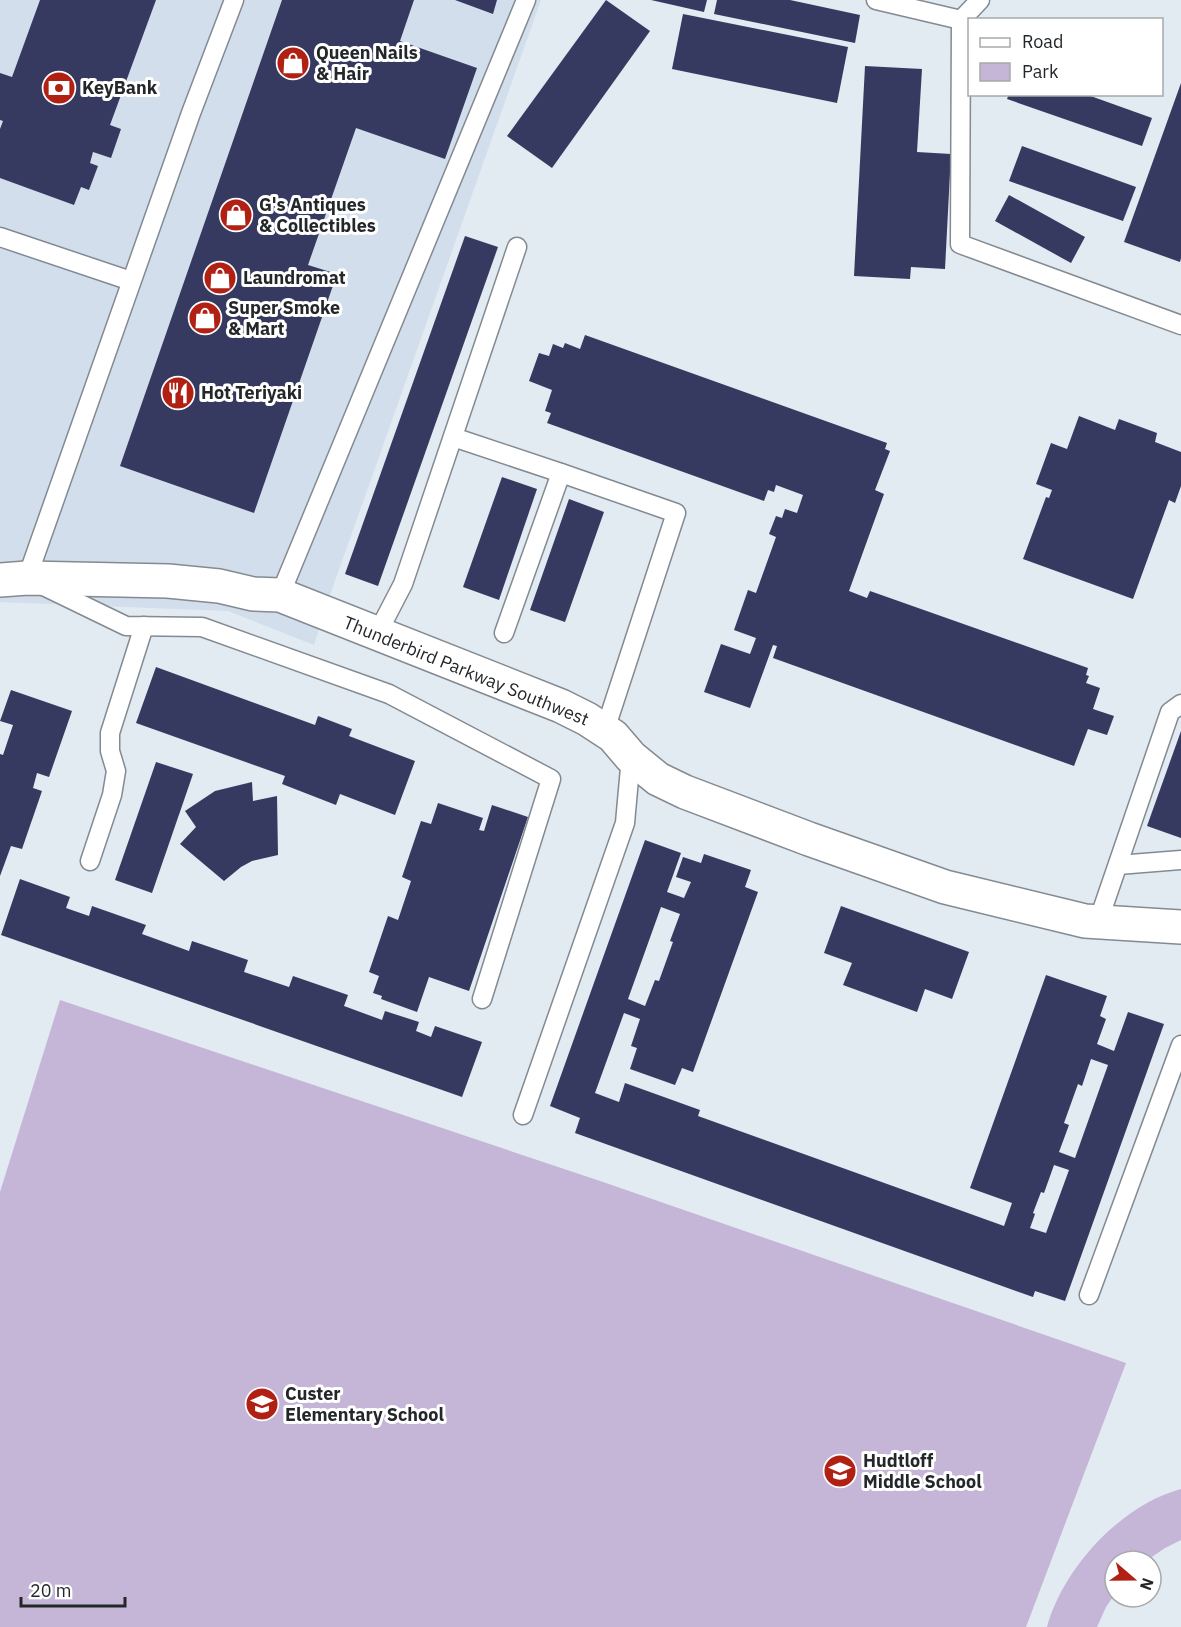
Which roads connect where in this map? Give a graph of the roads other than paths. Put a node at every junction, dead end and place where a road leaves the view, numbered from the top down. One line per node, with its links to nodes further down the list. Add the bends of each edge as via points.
1 (234, 0): 8 (lane)
2 (526, 0): 13 (lane)
3 (876, 0): 5 (lane)
4 (980, 0): 5 (lane)
5 (961, 20): 9 (lane, via 960,244)
6 (0, 237): 8 (lane)
7 (517, 247): 10 (lane)
8 (131, 281): 12 (lane)
9 (1181, 325)
10 (453, 437): 11 (lane); 16 (lane, via 403,584)
11 (561, 473): 15 (lane); 18 (lane, via 676,513)
12 (14, 579): 13 (street, Thunderbird Parkway Southwest, via 168,581); 14 (lane, via 126,626)
13 (280, 595): 16 (street, Thunderbird Parkway Southwest)
14 (144, 626): 21 (lane, via 110,733 116,771); 25 (lane, via 202,627 389,694 551,779)
15 (504, 633)
16 (377, 634): 18 (street, Thunderbird Parkway Southwest, via 561,706)
17 (1181, 704): 22 (lane, via 1170,712)
18 (605, 730): 19 (street, Thunderbird Parkway Southwest)
19 (632, 757): 23 (street, Thunderbird Parkway Southwest, via 658,778 685,792 809,839 945,886); 27 (lane, via 625,824)
20 (1181, 860): 22 (lane)
21 (90, 861)
22 (1118, 865): 23 (lane)
23 (1098, 922): 24 (street, Thunderbird Parkway Southwest)
24 (1181, 927)
25 (482, 999)
26 (1181, 1045): 28 (lane)
27 (523, 1115)
28 (1089, 1295)

